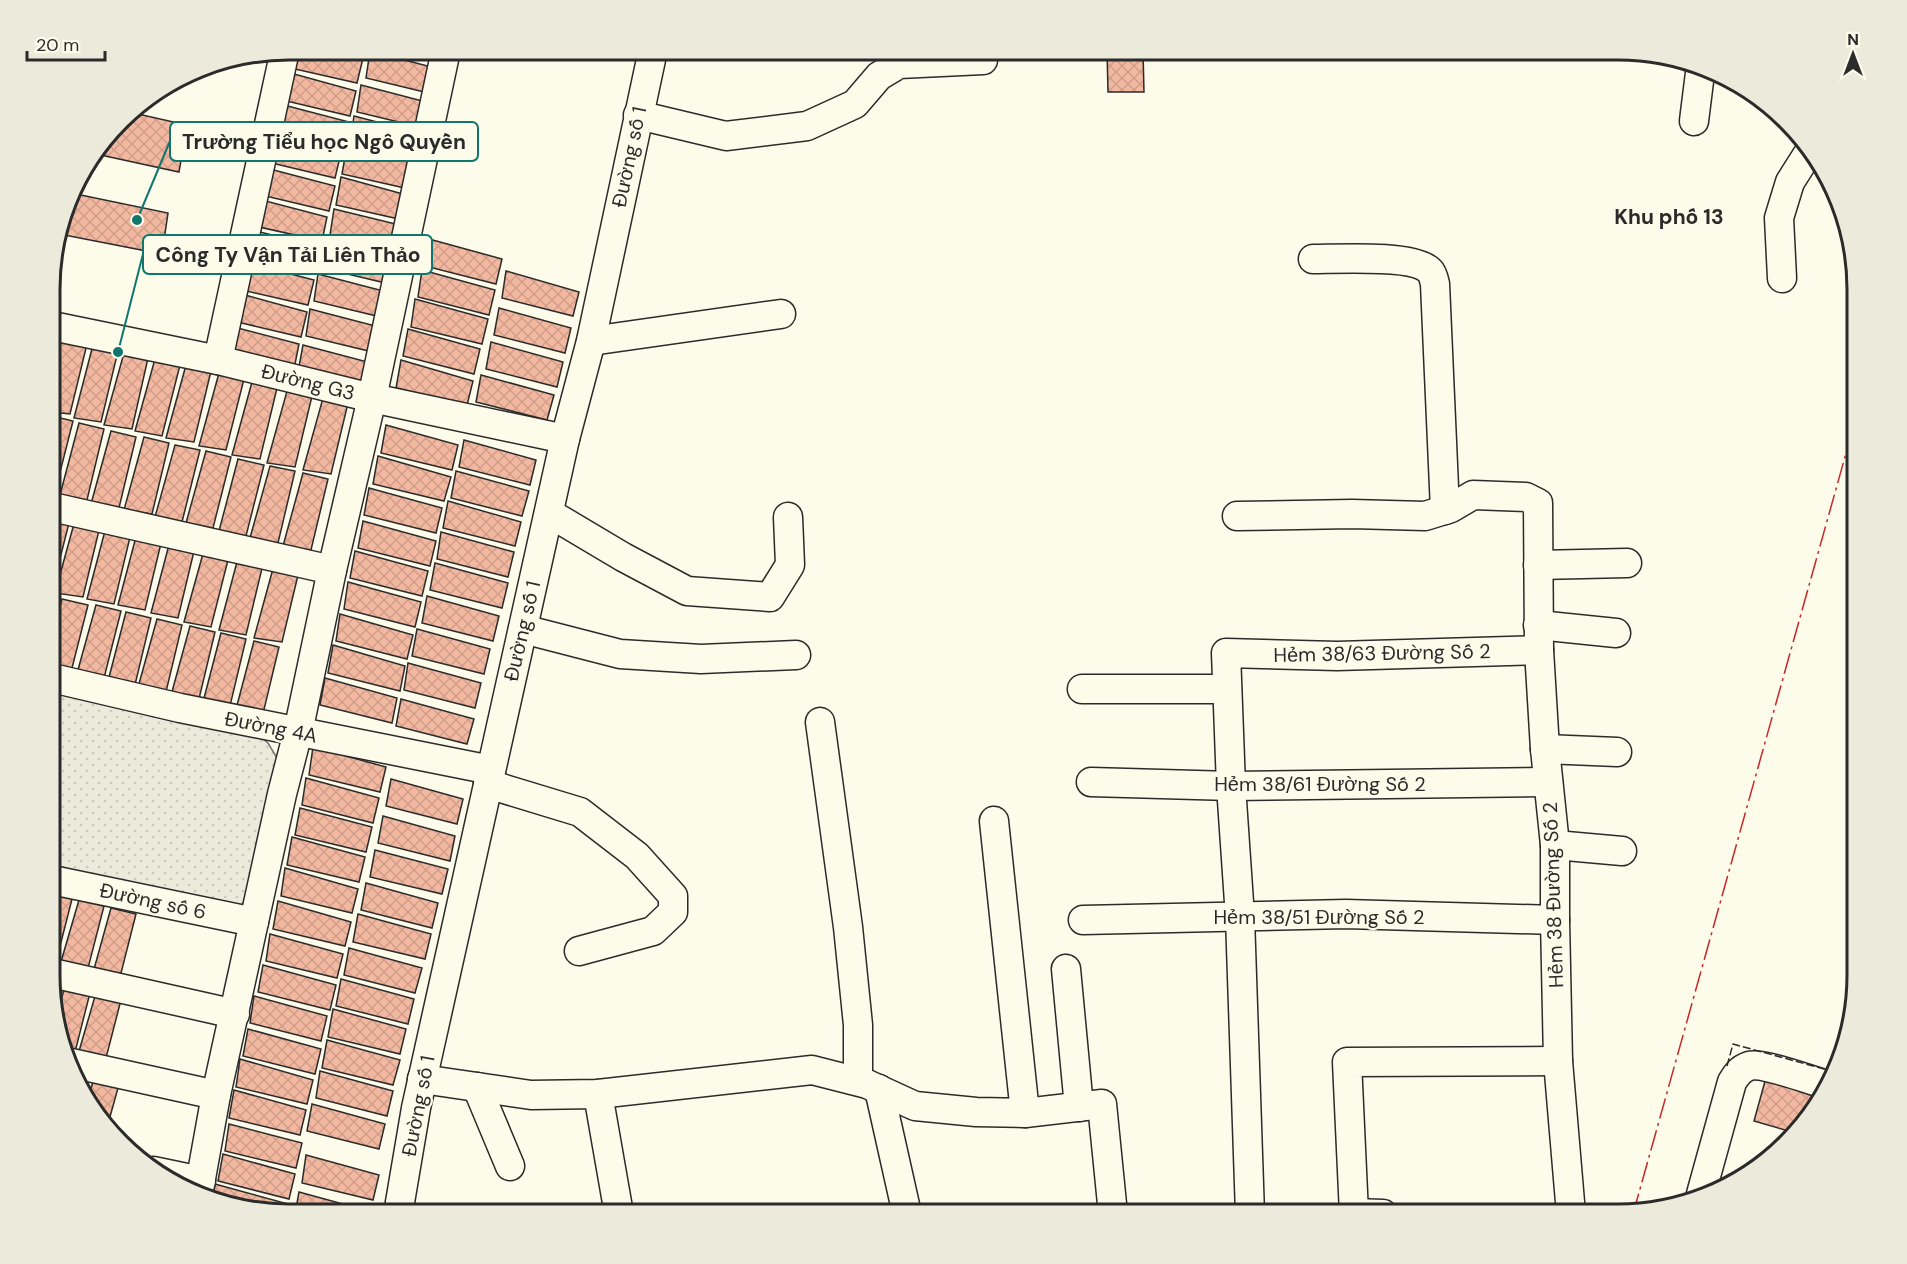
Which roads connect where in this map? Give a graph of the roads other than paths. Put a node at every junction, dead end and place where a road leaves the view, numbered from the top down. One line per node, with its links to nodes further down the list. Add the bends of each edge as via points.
1 (283, 60): 14 (street)
2 (444, 60): 15 (street)
3 (650, 60): 6 (street, Đường số 1)
4 (983, 60): 6 (street, via 899,64 879,76 855,104 807,126 726,136)
5 (1700, 75): 7 (street)
6 (638, 115): 13 (street, Đường số 1)
7 (1694, 121)
8 (1805, 158): 10 (street, via 1790,182 1779,218)
9 (1313, 259): 18 (street, via 1391,260 1412,263 1431,272 1435,284)
10 (1782, 278)
11 (781, 314): 13 (street)
12 (60, 328): 14 (street, Đường G3)
13 (591, 341): 16 (street, Đường số 1)
14 (218, 360): 15 (street, Đường G3)
15 (372, 398): 16 (street, Đường G3); 24 (street)
16 (565, 439): 19 (street, Đường số 1)
17 (60, 509): 24 (street)
18 (1445, 510): 20 (street, via 1425,516); 23 (street, Hẻm 38 Đường Số 2, via 1473,495 1526,497 1538,503)
19 (549, 513): 21 (street, via 687,591 770,597 790,565); 25 (street, Đường số 1)
20 (1237, 516)
21 (788, 517)
22 (1627, 563): 23 (street)
23 (1539, 565): 27 (street, Hẻm 38 Đường Số 2)
24 (332, 570): 33 (street)
25 (523, 629): 28 (street, via 620,654 701,659); 36 (street, Đường số 1)
26 (1616, 633): 27 (street, Hẻm 38/63 Đường Số 2)
27 (1539, 637): 31 (street, Hẻm 38/63 Đường Số 2, via 1337,656 1226,653); 34 (street, Hẻm 38 Đường Số 2)
28 (796, 655)
29 (60, 680): 33 (street, Đường 4A)
30 (1082, 689): 31 (street)
31 (1227, 689): 39 (street)
32 (820, 722): 56 (street)
33 (298, 732): 36 (street, Đường 4A); 47 (street)
34 (1545, 749): 35 (street); 38 (street, Hẻm 38 Đường Số 2)
35 (1617, 752)
36 (490, 777): 48 (street, Đường 4A, via 580,812 637,856 673,896 673,912 653,931); 54 (street, Đường số 1)
37 (1091, 782): 39 (street, Hẻm 38/61 Đường Số 2)
38 (1548, 782): 39 (street, Hẻm 38/61 Đường Số 2); 41 (street, Hẻm 38 Đường Số 2)
39 (1231, 786): 44 (street)
40 (994, 821): 61 (street)
41 (1555, 845): 42 (street); 46 (street, Hẻm 38 Đường Số 2)
42 (1622, 851)
43 (60, 882): 47 (street, Đường số 6)
44 (1240, 917): 45 (street, Hẻm 38/51 Đường Số 2); 46 (street, Hẻm 38/51 Đường Số 2, via 1346,914); 69 (street)
45 (1083, 920)
46 (1555, 920): 52 (street, Hẻm 38 Đường Số 2)
47 (254, 922): 51 (street)
48 (579, 951)
49 (1066, 969): 60 (street)
50 (60, 975): 51 (street)
51 (235, 1014): 59 (street)
52 (1558, 1061): 70 (street, via 1347,1062); 71 (street, Hẻm 38 Đường Số 2)
53 (78, 1065): 59 (street)
54 (422, 1079): 57 (street); 65 (street, Đường số 1)
55 (1820, 1083): 64 (street, via 1762,1066 1740,1070 1732,1082)
56 (868, 1085): 58 (street, via 812,1070); 61 (street, via 915,1106); 67 (street)
57 (477, 1087): 58 (street, via 531,1095); 62 (street)
58 (598, 1094): 66 (street)
59 (216, 1095): 63 (street)
60 (1079, 1107): 61 (street); 68 (street, via 1102,1104)
61 (1025, 1113)
62 (510, 1166)
63 (200, 1187)
64 (1703, 1188)
65 (400, 1204)
66 (617, 1204)
67 (904, 1204)
68 (1112, 1204)
69 (1250, 1204)
70 (1353, 1204)
71 (1570, 1204)

